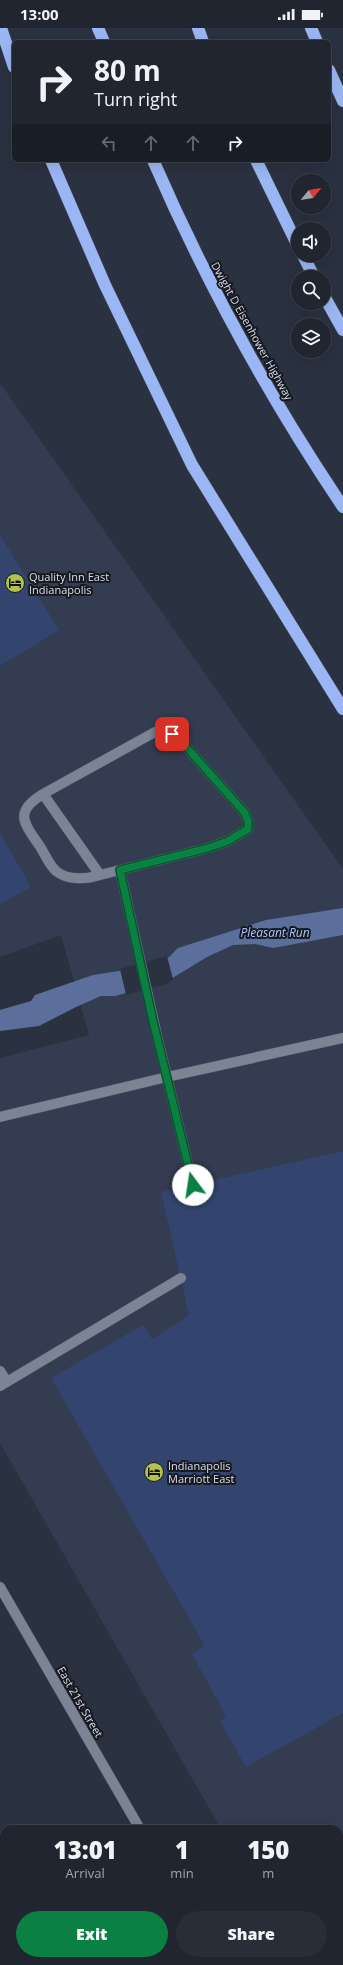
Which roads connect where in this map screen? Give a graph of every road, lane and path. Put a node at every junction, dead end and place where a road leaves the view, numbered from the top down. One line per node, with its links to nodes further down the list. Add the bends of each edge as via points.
1 (0, 28): 8 (highway)
2 (198, 28): 6 (highway)
3 (311, 28): 7 (highway)
4 (99, 29): 5 (highway)
5 (103, 40)
6 (202, 40)
7 (316, 40)
8 (12, 61)
9 (331, 74): 10 (highway)
10 (343, 101)
11 (52, 162): 18 (highway, via 99,272 192,465)
12 (153, 162): 17 (highway, Dwight D Eisenhower Highway, via 185,233 233,327 282,413)
13 (257, 162): 14 (highway)
14 (291, 232)
15 (331, 309): 16 (highway)
16 (343, 330)
17 (343, 507)
18 (343, 709)
19 (43, 794): 20 (main road, via 146,736 163,732 172,734 180,740 245,813 248,829 228,841); 21 (main road); 21 (main road, via 31,801 25,811 24,823 56,872 86,879)
20 (120, 870): 21 (main road); 23 (main road)
21 (100, 875)
22 (343, 1038): 23 (main road)
23 (167, 1077): 24 (main road); 25 (main road)
24 (0, 1117)
25 (193, 1185)
26 (181, 1278): 28 (main road)
27 (0, 1371): 28 (main road)
28 (3, 1384)
29 (0, 1587): 30 (main road, East 21st Street)
30 (138, 1825)

